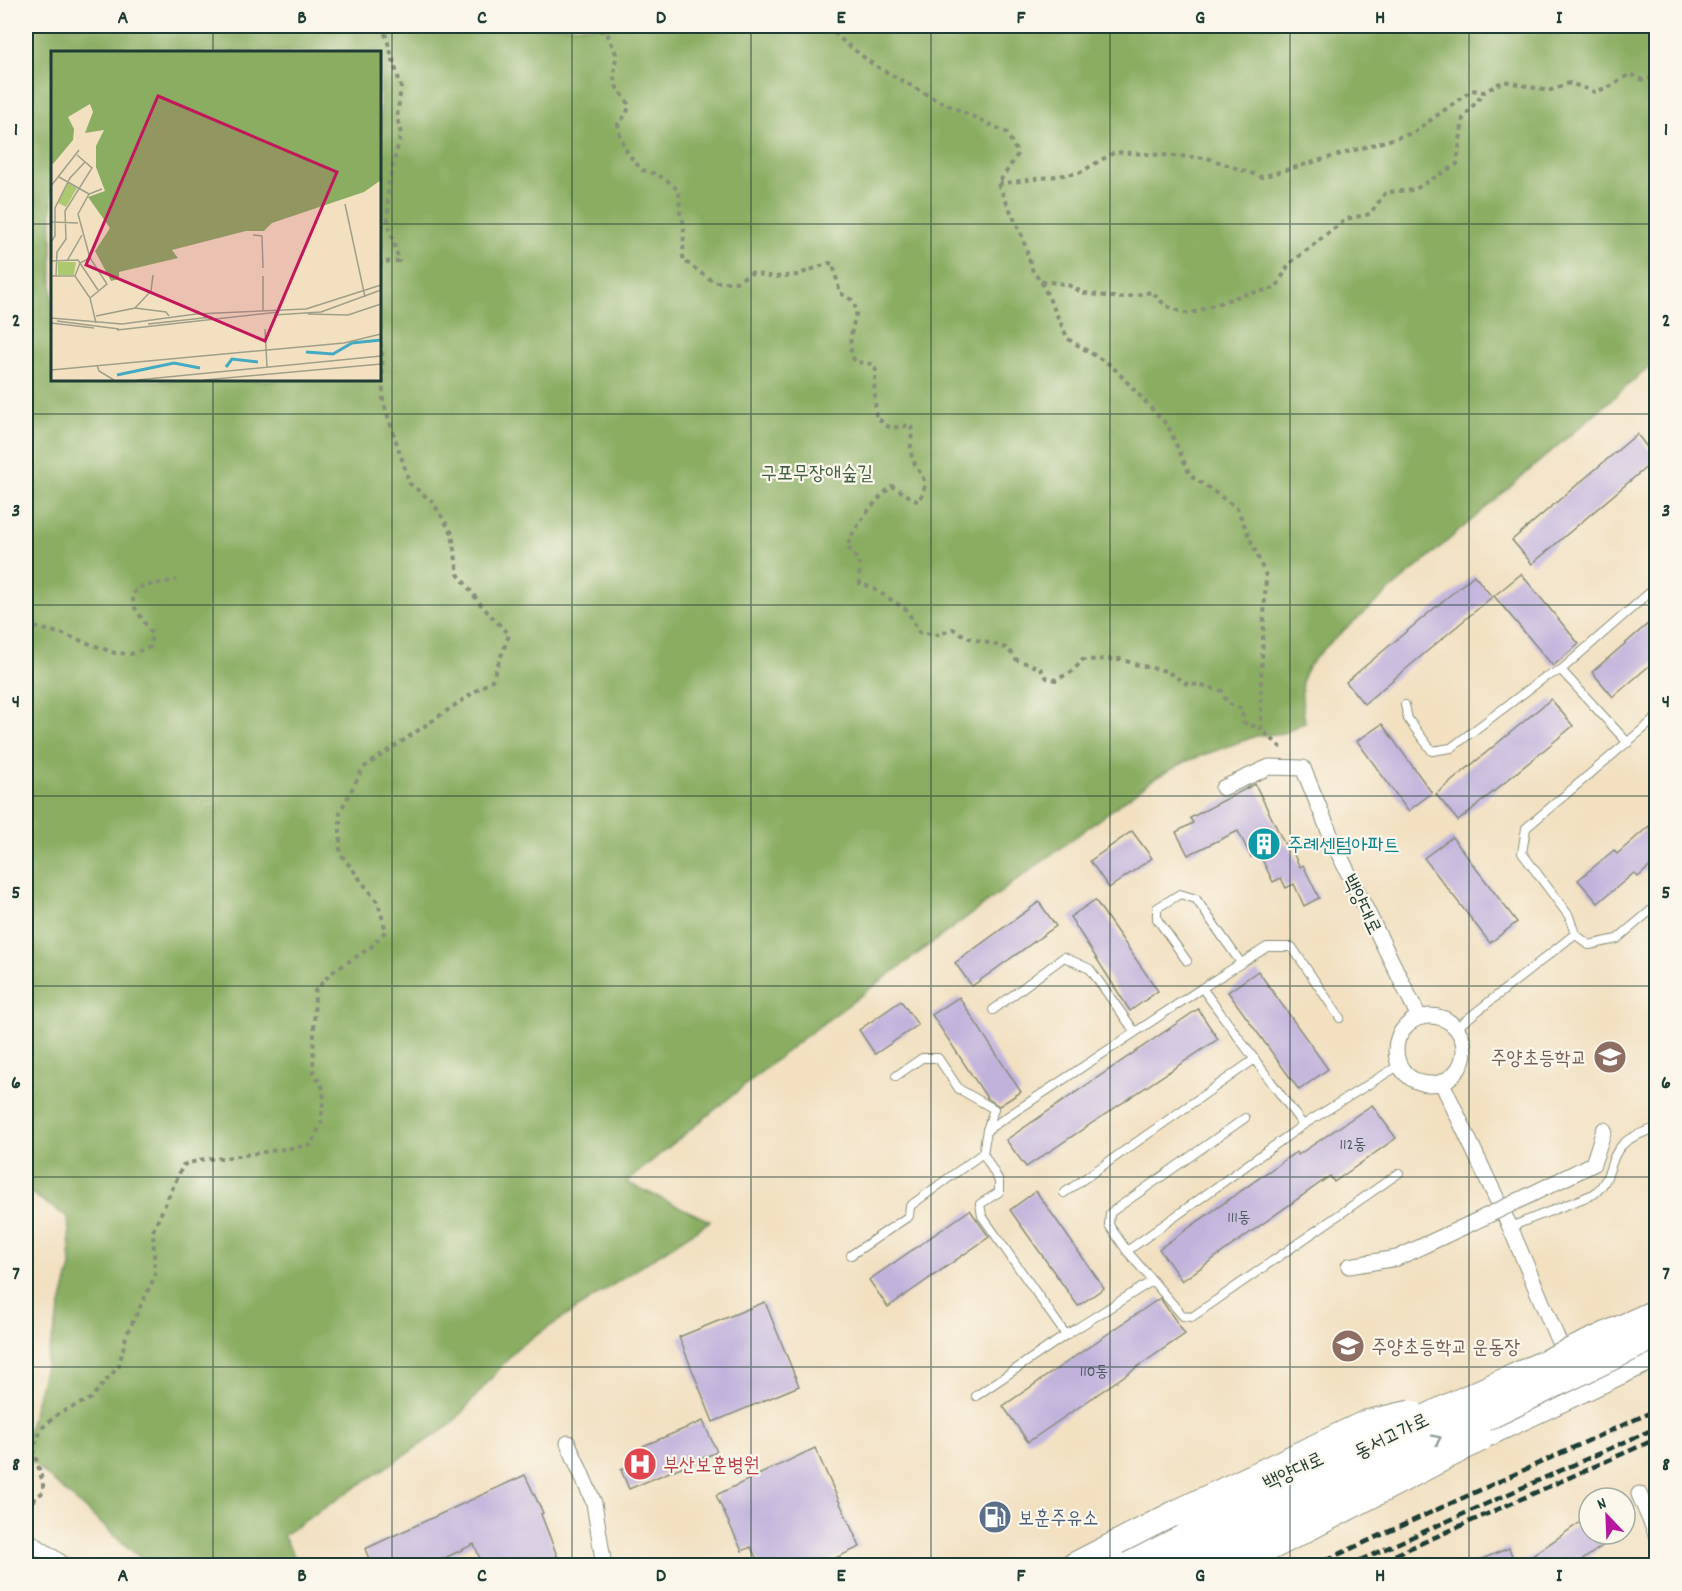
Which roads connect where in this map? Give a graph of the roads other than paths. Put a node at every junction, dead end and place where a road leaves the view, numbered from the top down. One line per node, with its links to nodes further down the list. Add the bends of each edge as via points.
1 (1656, 587): 2 (lane)
2 (1562, 670): 3 (lane, via 1545,677 1451,748 1432,750 1408,718); 5 (lane)
3 (1405, 705)
4 (1656, 718): 5 (lane)
5 (1628, 743): 8 (lane, via 1526,828 1522,853 1569,916)
6 (1222, 788): 13 (street, 백양대로, via 1269,767 1303,768 1335,846)
7 (1656, 906): 8 (lane, via 1617,939 1589,945)
8 (1575, 934): 15 (lane)
9 (1187, 960): 10 (lane, via 1158,919 1157,908 1180,894 1196,899)
10 (1241, 963): 11 (lane); 14 (lane, via 1268,947 1292,947)
11 (1202, 988): 16 (lane); 17 (lane)
12 (993, 1010): 16 (lane, via 1064,957 1090,969)
13 (1419, 1017): 15 (street, via 1439,1017); 18 (street, via 1398,1037)
14 (1340, 1018)
15 (1456, 1028): 20 (street, via 1462,1037 1463,1059 1459,1069)
16 (1135, 1032): 24 (lane)
17 (1255, 1059): 22 (lane); 28 (lane)
18 (1398, 1066): 20 (street, via 1412,1081); 22 (lane)
19 (896, 1076): 24 (lane, via 922,1058 938,1058 959,1089 994,1109)
20 (1442, 1083): 29 (street)
21 (1245, 1118): 30 (lane, via 1110,1213 1109,1225)
22 (1303, 1125): 30 (lane)
23 (1656, 1128): 29 (lane, via 1621,1146 1603,1187 1593,1194)
24 (987, 1130): 26 (lane)
25 (1604, 1130): 32 (street, bridge, via 1593,1164 1397,1258)
26 (983, 1154): 31 (lane, via 910,1206 909,1216); 36 (lane, via 999,1181 999,1192 980,1204 982,1216)
27 (1399, 1173): 33 (lane, via 1192,1317 1183,1316)
28 (1064, 1193)
29 (1510, 1227): 38 (street)
30 (1127, 1251): 33 (lane)
31 (851, 1254)
32 (1349, 1266)
33 (1152, 1281): 36 (lane)
34 (1656, 1302): 38 (main road, 백양대로)
35 (1656, 1313): 43 (highway, 동서고가로, bridge)
36 (1066, 1335): 42 (lane)
37 (1656, 1335): 53 (highway, 동서고가로, one-way to 37, bridge)
38 (1560, 1346): 41 (street); 51 (main road, 백양대로)
39 (1656, 1347): 55 (highway, bridge)
40 (1656, 1357): 41 (main road)
41 (1581, 1392): 54 (main road)
42 (976, 1396)
43 (1456, 1404): 50 (highway, bridge, via 1366,1424); 52 (highway, 동서고가로, bridge)
44 (568, 1443): 49 (street, via 594,1503)
45 (1639, 1494): 46 (street)
46 (1656, 1534)
47 (26, 1539): 48 (street)
48 (66, 1566)
49 (604, 1566)
50 (1075, 1566)
51 (1092, 1566)
52 (1129, 1566)
53 (1177, 1566)
54 (1209, 1566)
55 (1233, 1566)

